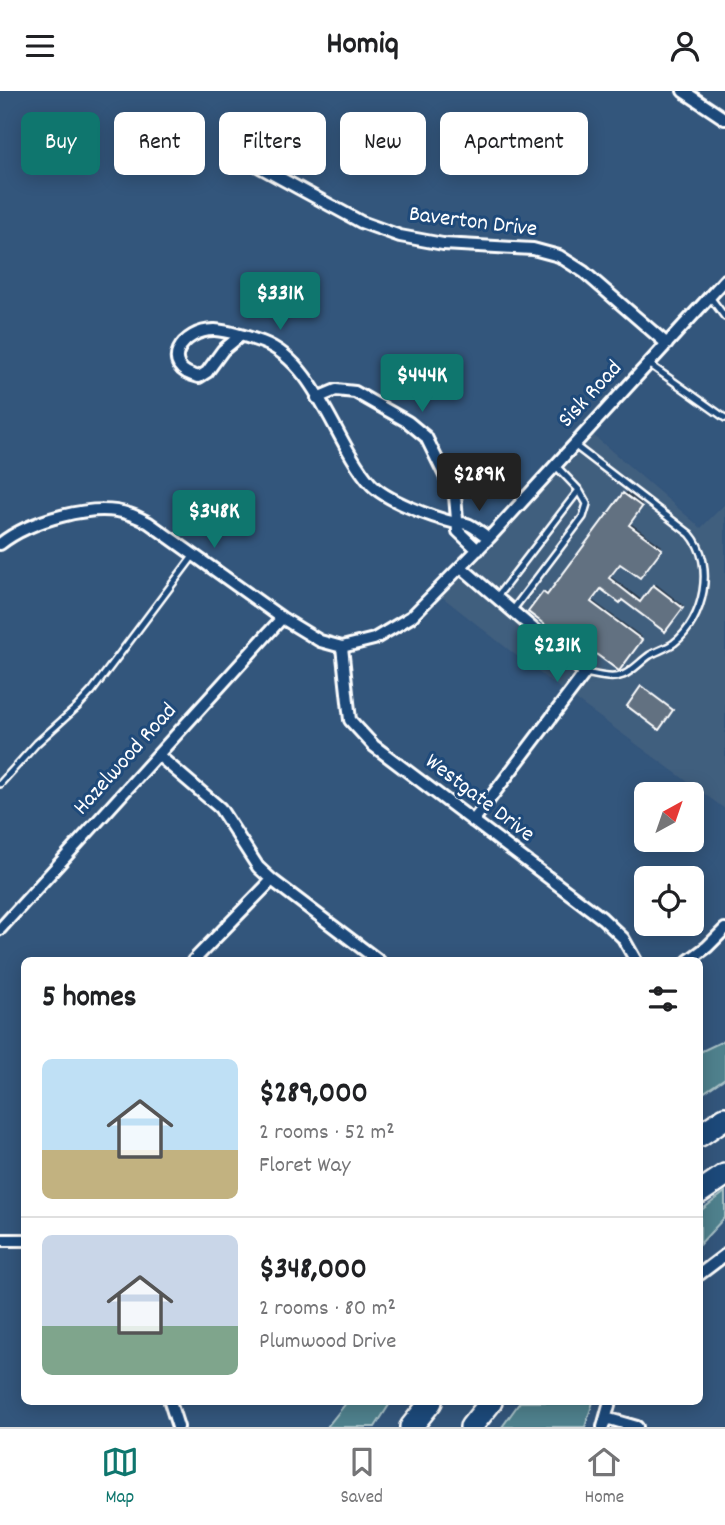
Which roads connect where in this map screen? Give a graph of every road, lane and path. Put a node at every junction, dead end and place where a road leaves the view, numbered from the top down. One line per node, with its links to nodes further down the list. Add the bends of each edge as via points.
1 (683, 91): 2 (street)
2 (725, 119)
3 (275, 175): 8 (street, Baverton Drive, via 361,222 400,236 443,244 533,249 559,256)
4 (725, 280): 5 (street, Sisk Road)
5 (710, 296): 6 (lane); 8 (street, Sisk Road)
6 (725, 317)
7 (240, 336): 7 (street, via 215,330 184,340 178,349 180,368 199,377); 10 (street, via 275,347 296,365)
8 (667, 344): 9 (street, Sisk Road)
9 (649, 364): 11 (lane); 12 (street, Sisk Road)
10 (317, 398): 15 (street, via 371,485 387,497); 15 (street, via 336,390 355,392 426,437 455,496)
11 (725, 418)
12 (574, 445): 13 (street, Sisk Road); 25 (lane, via 691,534 705,566 695,616 673,643 624,675)
13 (555, 465): 14 (lane); 16 (street, Sisk Road)
14 (579, 490): 21 (lane); 22 (lane, via 587,504 583,517)
15 (457, 523): 16 (street); 18 (street, via 458,531)
16 (489, 538): 18 (street, Sisk Road)
17 (0, 544): 19 (street, via 34,524 62,516 84,511 128,513)
18 (478, 550): 20 (street, Sisk Road)
19 (194, 555): 23 (street); 27 (lane, via 92,691)
20 (461, 567): 21 (street); 24 (street, Sisk Road, via 411,617 374,639)
21 (496, 598): 22 (street)
22 (512, 611): 25 (street)
23 (282, 618): 24 (street, via 320,641); 26 (street, Hazelwood Road)
24 (342, 647): 28 (street, Westgate Drive, via 350,720 374,746)
25 (585, 673): 28 (street)
26 (158, 755): 29 (street, via 220,808 258,867); 30 (street, Hazelwood Road)
27 (0, 784)
28 (473, 821): 34 (street, Westgate Drive, via 602,918 623,938)
29 (272, 880): 32 (street); 33 (street)
30 (0, 929)
31 (725, 929): 35 (street)
32 (197, 957)
33 (374, 957)
34 (634, 957)
35 (693, 957)
36 (725, 1118): 37 (highway)
37 (703, 1133)
38 (725, 1175): 39 (highway)
39 (703, 1190)
40 (0, 1240): 41 (street)
41 (21, 1240)
42 (725, 1255): 43 (street)
43 (703, 1272)
44 (171, 1405): 49 (street)
45 (429, 1405): 50 (highway)
46 (489, 1405): 51 (highway)
47 (609, 1405): 48 (street)
48 (605, 1422): 52 (street)
49 (178, 1427)
50 (411, 1427)
51 (471, 1427)
52 (637, 1427)

